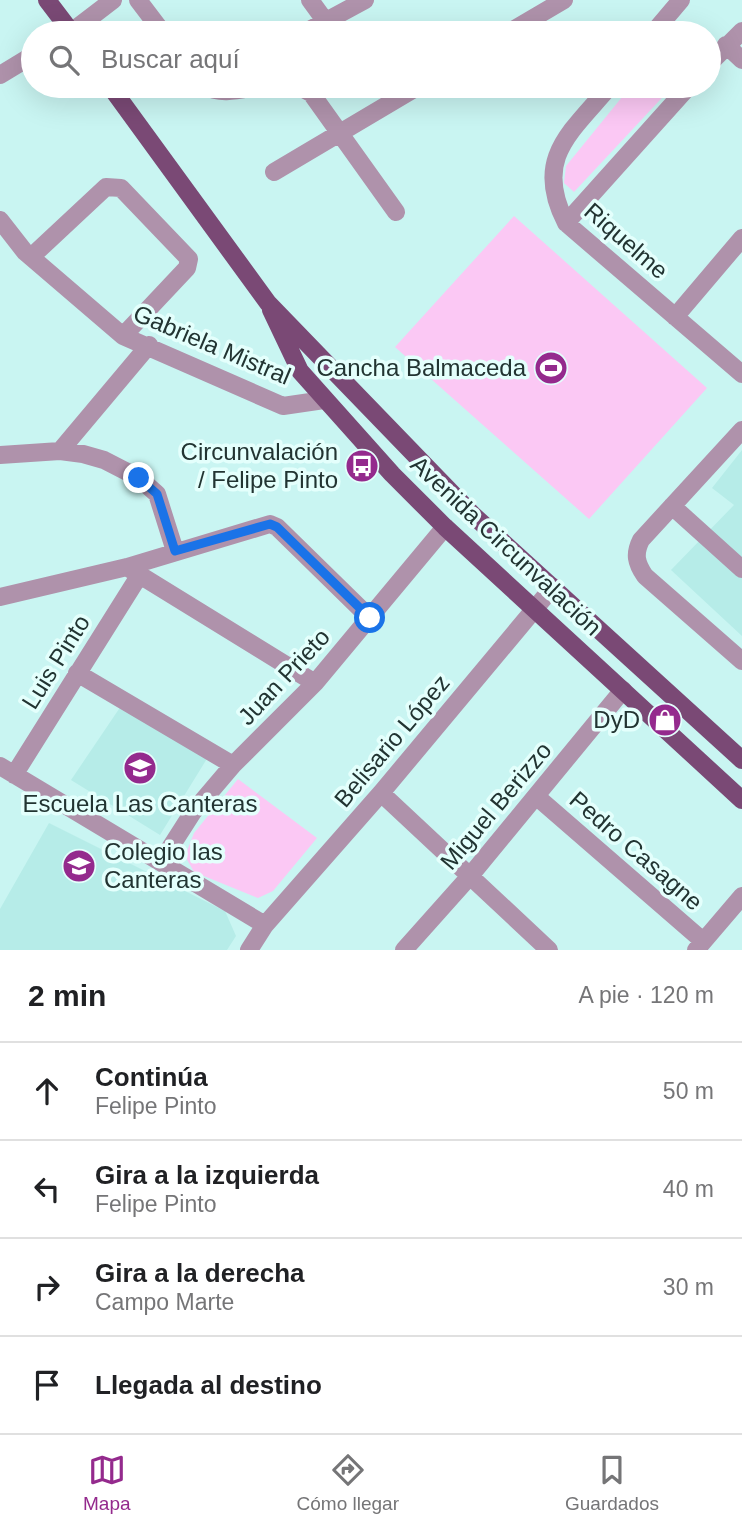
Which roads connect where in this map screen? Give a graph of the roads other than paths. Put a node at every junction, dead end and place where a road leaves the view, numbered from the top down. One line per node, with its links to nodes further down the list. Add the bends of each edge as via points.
1 (47, 0): 8 (main road)
2 (113, 0): 9 (street)
3 (138, 0): 10 (street)
4 (310, 0): 11 (street)
5 (365, 0): 12 (street)
6 (564, 0): 13 (street)
7 (681, 0): 14 (street)
8 (62, 21)
9 (86, 21)
10 (154, 21)
11 (325, 21)
12 (328, 21)
13 (528, 21)
14 (663, 21)
15 (742, 31): 16 (street)
16 (726, 45): 17 (street); 18 (street)
17 (721, 51)
18 (742, 60)
19 (21, 62): 20 (street)
20 (0, 75)
21 (119, 98): 33 (main road, Avenida Circunvalación)
22 (314, 98): 26 (street)
23 (399, 98): 26 (street)
24 (600, 98): 30 (street, Riquelme, via 564,141 552,171 554,200)
25 (678, 98): 30 (street)
26 (339, 133): 27 (street); 28 (street)
27 (274, 173)
28 (396, 212)
29 (0, 220): 32 (street, Gabriela Mistral)
30 (566, 223): 34 (street, Riquelme)
31 (742, 238): 34 (street)
32 (31, 257): 35 (street, Gabriela Mistral); 35 (street, via 106,187 121,188 189,258 187,268)
33 (268, 303): 38 (main road, Avenida Circunvalación, via 290,355); 47 (main road, Avenida Circunvalación, via 474,516)
34 (675, 317): 37 (street, Riquelme)
35 (123, 337): 36 (street, Gabriela Mistral)
36 (149, 345): 38 (street, Gabriela Mistral, via 284,406); 40 (street)
37 (742, 374)
38 (324, 400): 43 (main road, Avenida Circunvalación)
39 (742, 430): 42 (street)
40 (60, 451): 41 (street); 44 (street, via 104,460 149,485 157,494)
41 (0, 456)
42 (672, 506): 45 (street); 51 (street, via 641,540 637,564)
43 (445, 527): 49 (main road, Avenida Circunvalación); 50 (street, Juan Prieto)
44 (175, 551): 46 (street); 50 (street, via 270,524)
45 (742, 569)
46 (133, 572): 48 (street); 52 (street, Luis Pinto); 53 (street)
47 (553, 587): 49 (street, Belisario López); 55 (main road, Avenida Circunvalación)
48 (0, 597)
49 (535, 610): 54 (main road, Avenida Circunvalación); 58 (street, Belisario López)
50 (370, 618): 53 (street, Juan Prieto)
51 (742, 661)
52 (77, 673): 56 (street); 57 (street, Luis Pinto)
53 (315, 683): 56 (street, Juan Prieto)
54 (623, 690): 59 (street, Miguel Berizzo); 60 (main road, Avenida Circunvalación)
55 (742, 761)
56 (233, 765): 61 (street, Juan Prieto, via 193,812)
57 (7, 771): 61 (street)
58 (381, 793): 62 (street); 64 (street, Belisario López)
59 (537, 797): 62 (street, Miguel Berizzo); 65 (street, Pedro Casagne)
60 (742, 800)
61 (161, 862): 64 (street)
62 (470, 876): 66 (street); 68 (street, Miguel Berizzo)
63 (742, 896): 65 (street)
64 (265, 925): 67 (street, Belisario López)
65 (699, 946)
66 (545, 949)
67 (249, 950)
68 (404, 950)

